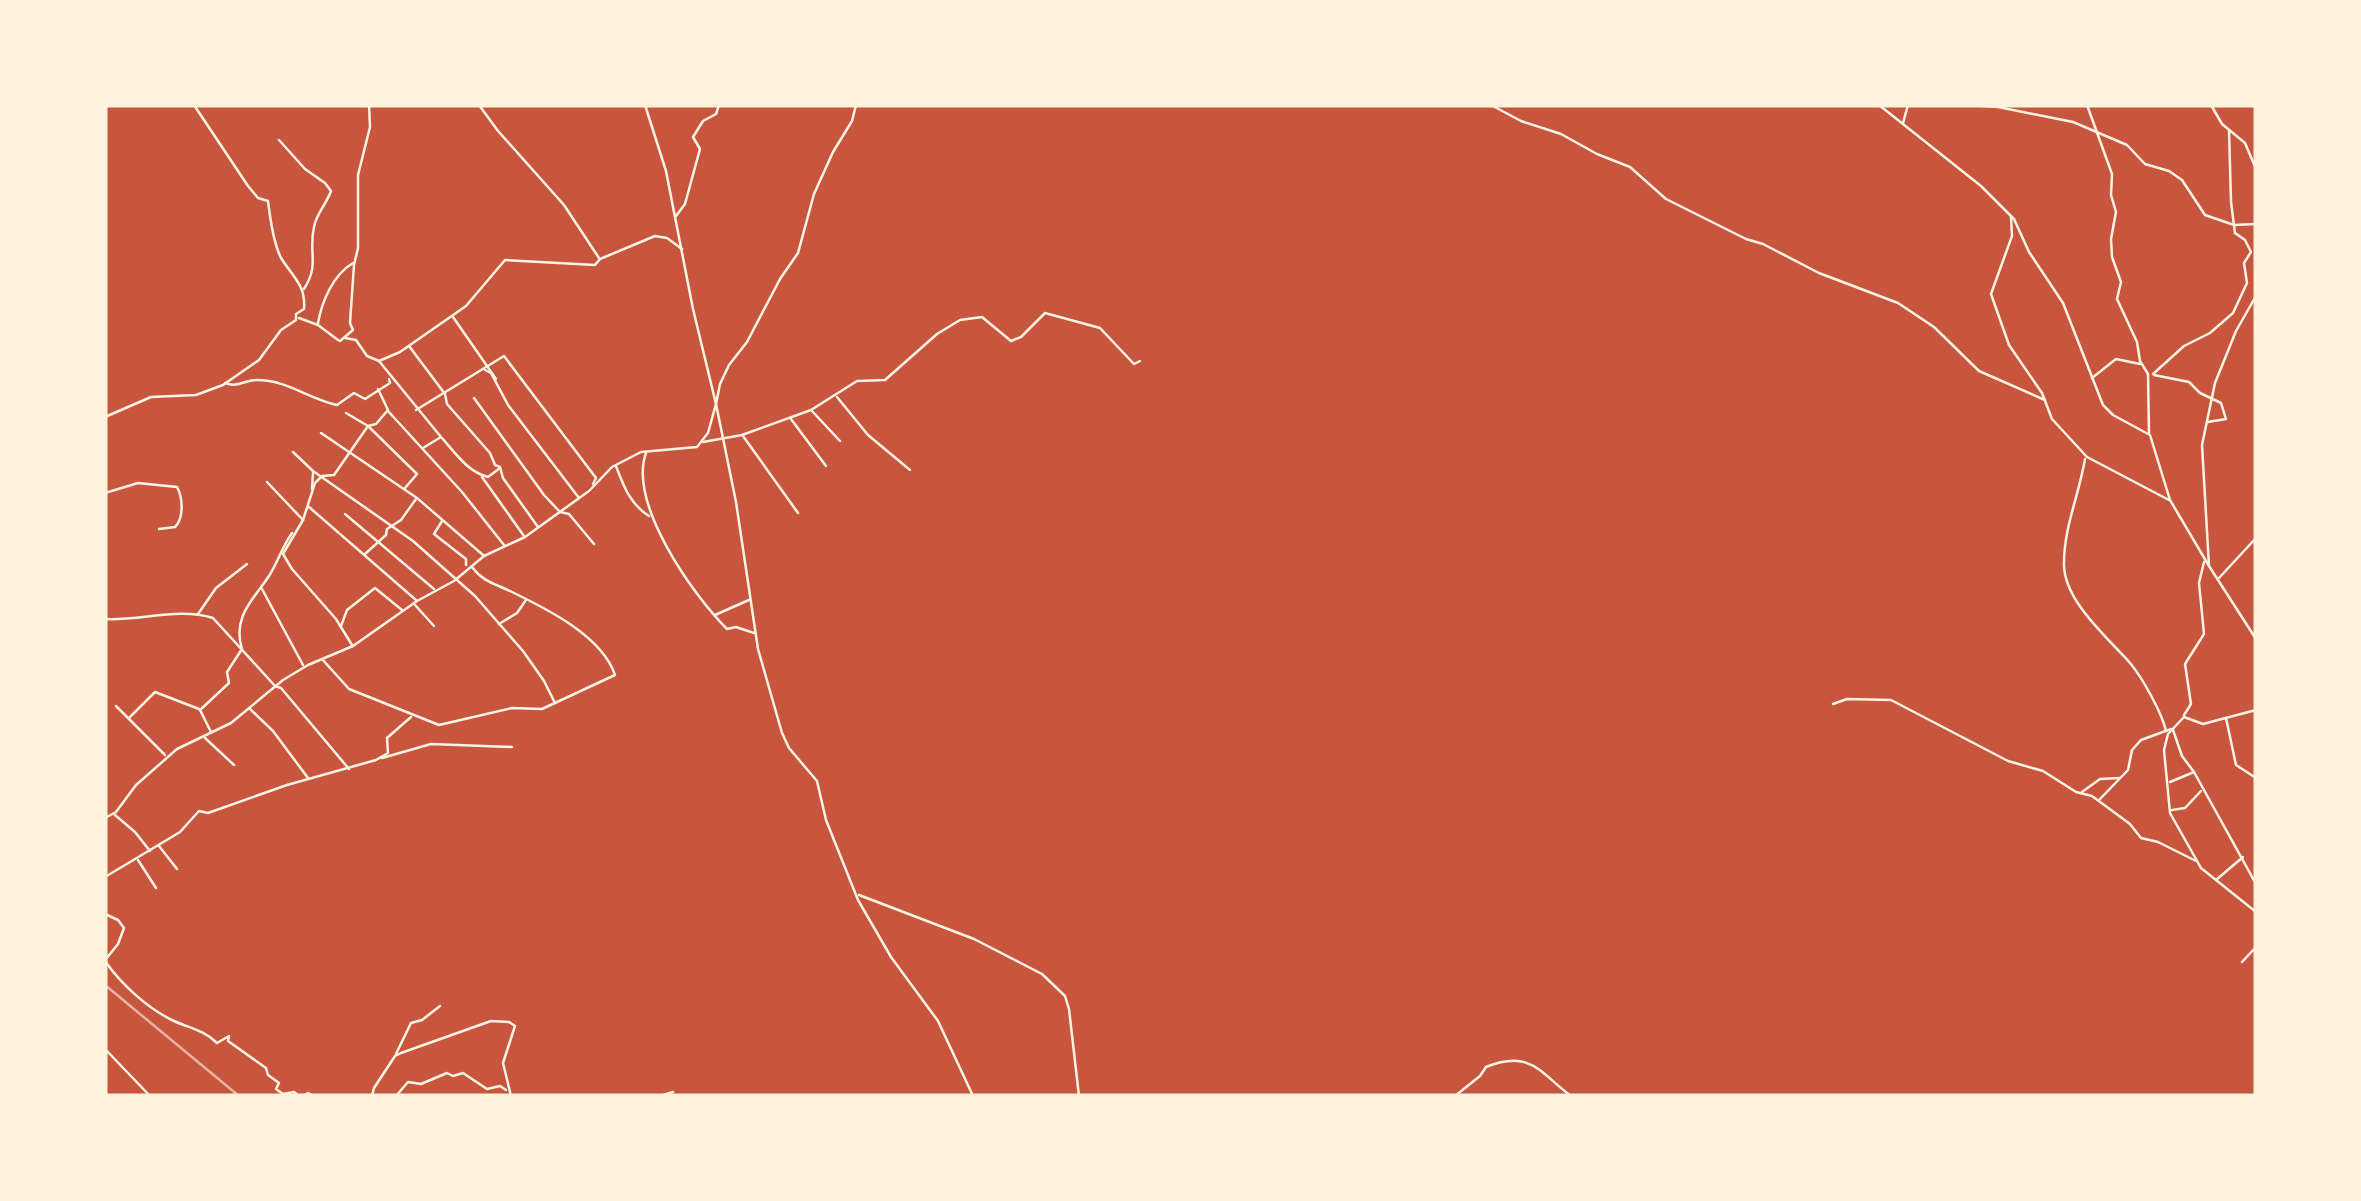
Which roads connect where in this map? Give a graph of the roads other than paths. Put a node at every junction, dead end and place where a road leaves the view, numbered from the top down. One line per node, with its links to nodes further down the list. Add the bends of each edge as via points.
1 (194, 105): 25 (street, via 248,186 268,201 280,256)
2 (369, 105): 24 (street)
3 (480, 105): 23 (street)
4 (645, 105): 18 (street)
5 (719, 105): 18 (street, via 693,137 700,149)
6 (856, 105): 49 (street, via 814,194 798,253 729,366)
7 (1491, 105): 48 (street, via 1630,167 1666,199 1746,240 1898,302 1979,372)
8 (1879, 105): 13 (street)
9 (1908, 105): 13 (street)
10 (1965, 105): 15 (street, via 2047,116)
11 (2088, 105): 15 (street)
12 (2212, 105): 14 (street)
13 (1903, 124): 19 (street)
14 (2230, 130): 17 (street, via 2245,143); 21 (street)
15 (2099, 134): 21 (street, via 2126,145 2145,164 2169,171 2202,213); 35 (street, via 2116,212 2111,239 2117,299)
16 (279, 140): 25 (street, via 331,191 315,223 314,272)
17 (2256, 169)
18 (675, 217): 22 (street)
19 (2011, 217): 39 (street, via 2063,303); 48 (street, via 2012,236 1992,294 2006,340)
20 (2256, 224): 21 (street)
21 (2234, 225): 38 (street, via 2251,252 2239,304 2218,327)
22 (683, 250): 23 (street, via 654,236); 49 (street)
23 (600, 259): 27 (street, via 590,266 505,260)
24 (354, 262): 29 (street, via 325,298); 30 (street, via 353,330)
25 (303, 290): 28 (street, via 304,309)
26 (2255, 299): 47 (street)
27 (452, 316): 31 (street); 36 (street)
28 (296, 320): 29 (street); 42 (street, via 259,360)
29 (318, 325): 30 (street)
30 (340, 341): 34 (street, via 356,340)
31 (409, 346): 32 (street); 44 (street)
32 (390, 358): 34 (street); 37 (street)
33 (1140, 361): 45 (street, via 1134,364 1093,324 1045,313 1011,341 976,316 937,334 886,380 856,382)
34 (379, 362): 37 (street)
35 (2141, 365): 38 (street); 39 (street, via 2116,358)
36 (487, 366): 40 (street); 41 (street); 79 (street, via 504,356 514,364 596,478)
37 (387, 372): 43 (street, via 390,383); 51 (street)
38 (2150, 374): 47 (street, via 2190,382); 60 (street)
39 (2092, 378): 60 (street, via 2113,415)
40 (496, 379)
41 (466, 380): 44 (street); 83 (street, via 490,373)
42 (225, 383): 43 (street, via 290,386 337,405); 55 (street, via 196,395 151,397)
43 (378, 389): 50 (street)
44 (446, 394): 51 (street); 72 (street, via 447,404)
45 (836, 396): 52 (street); 73 (street)
46 (474, 398): 86 (street)
47 (2212, 398): 56 (street); 56 (street, via 2223,405 2226,419)
48 (2045, 400): 69 (street)
49 (716, 404): 62 (street); 64 (street)
50 (388, 410): 57 (street); 65 (street)
51 (416, 410): 61 (street)
52 (811, 410): 54 (street); 63 (street)
53 (346, 413): 57 (street)
54 (790, 417): 59 (street); 71 (street)
55 (105, 418)
56 (2205, 422): 106 (street)
57 (368, 426): 68 (street); 78 (street, via 417,474)
58 (321, 433): 68 (street)
59 (742, 435): 62 (street); 87 (street)
60 (2150, 435): 84 (street)
61 (441, 437): 65 (street); 76 (street)
62 (724, 439): 64 (street); 114 (street)
63 (840, 441)
64 (702, 442): 66 (street, via 686,450)
65 (423, 448): 100 (street)
66 (646, 451): 70 (street); 89 (street, via 641,467)
67 (293, 452): 74 (street)
68 (351, 453): 75 (street, via 334,475); 78 (street)
69 (2085, 455): 84 (street); 142 (street, via 2065,528 2064,571 2077,604 2131,664)
70 (616, 465): 79 (street); 89 (street, via 636,508)
71 (826, 466)
72 (500, 468): 76 (street); 93 (street)
73 (910, 470)
74 (314, 471): 75 (street); 81 (street)
75 (322, 476): 81 (street); 92 (street)
76 (481, 476): 96 (street)
77 (267, 482): 91 (street)
78 (404, 489): 82 (street)
79 (591, 489): 83 (street)
80 (105, 492): 94 (street, via 138,483 177,486 180,522)
81 (312, 495): 85 (street)
82 (416, 498): 90 (street); 92 (street)
83 (579, 498): 86 (street)
84 (2170, 500): 104 (street)
85 (307, 506): 91 (street); 101 (street)
86 (560, 512): 93 (street); 99 (street, via 570,514)
87 (798, 512)
88 (344, 514): 98 (street)
89 (651, 516): 119 (street)
90 (443, 519): 102 (street); 107 (street, via 434,534)
91 (304, 520): 95 (street)
92 (391, 527): 98 (street); 108 (street)
93 (538, 528): 96 (street)
94 (160, 529)
95 (296, 529): 103 (street); 112 (street, via 284,554)
96 (525, 538): 100 (street)
97 (2256, 538): 109 (street)
98 (378, 540): 101 (street); 111 (street)
99 (594, 544)
100 (504, 546): 102 (street)
101 (364, 555): 115 (street)
102 (484, 556): 107 (street)
103 (280, 558): 110 (street); 112 (street)
104 (2204, 558): 106 (street); 138 (street, via 2204,634 2185,664 2191,704)
105 (246, 564): 118 (street)
106 (2208, 566): 109 (street)
107 (469, 567): 108 (street); 113 (street)
108 (454, 580): 111 (street); 121 (street)
109 (2218, 580): 125 (street)
110 (261, 587): 127 (street, via 244,609); 129 (street)
111 (435, 590): 115 (street)
112 (311, 591): 122 (street)
113 (527, 600): 121 (street); 132 (street, via 591,640 614,673)
114 (750, 600): 119 (street); 124 (street)
115 (417, 601): 116 (street)
116 (411, 605): 117 (street); 123 (street)
117 (402, 612): 122 (street, via 375,588 347,610); 126 (street)
118 (196, 615): 120 (street); 127 (street, via 218,621)
119 (714, 616): 124 (street, via 727,629)
120 (105, 619)
121 (498, 625): 132 (street)
122 (341, 626): 126 (street)
123 (434, 626)
124 (756, 634): 171 (street, via 782,733 817,780)
125 (2256, 638)
126 (353, 646): 128 (street)
127 (242, 649): 130 (street); 135 (street, via 227,672 229,684)
128 (322, 659): 129 (street); 137 (street, via 349,688)
129 (305, 667): 130 (street)
130 (275, 686): 134 (street); 149 (street)
131 (1833, 704): 156 (street, via 1891,700)
132 (556, 705): 137 (street, via 439,724)
133 (116, 706): 139 (street)
134 (248, 706): 143 (street); 153 (street)
135 (200, 710): 139 (street, via 156,692); 143 (street)
136 (2256, 710): 140 (street)
137 (412, 716): 147 (street, via 394,729 388,753)
138 (2184, 716): 140 (street, via 2203,724); 141 (street)
139 (130, 717): 146 (street)
140 (2226, 718): 152 (street, via 2236,765)
141 (2173, 729): 142 (street); 150 (street); 154 (street, via 2164,750)
142 (2166, 731): 151 (street, via 2136,746)
143 (211, 734): 144 (street)
144 (204, 737): 146 (street); 148 (street)
145 (512, 746): 147 (street, via 431,744)
146 (166, 756): 159 (street)
147 (376, 760): 149 (street)
148 (234, 765)
149 (349, 769): 153 (street)
150 (2194, 772): 154 (street); 155 (street)
151 (2123, 778): 156 (street, via 2100,779); 157 (street)
152 (2256, 778)
153 (308, 779): 161 (street, via 199,811)
154 (2168, 782): 158 (street)
155 (2202, 789): 158 (street, via 2186,808); 163 (street)
156 (2081, 793): 157 (street)
157 (2098, 800): 165 (street, via 2141,838)
158 (2170, 810): 165 (street)
159 (114, 814): 160 (street); 162 (street)
160 (105, 818)
161 (158, 845): 162 (street); 166 (street)
162 (150, 851): 164 (street)
163 (2243, 857): 168 (street); 169 (street)
164 (137, 859): 167 (street); 170 (street)
165 (2196, 861): 168 (street)
166 (178, 869)
167 (105, 877)
168 (2215, 881): 172 (street)
169 (2256, 884)
170 (156, 888)
171 (858, 895): 188 (street, via 938,1021); 189 (street, via 974,939 1050,979 1066,996)
172 (2256, 912)
173 (105, 914): 175 (street, via 124,928)
174 (2256, 946): 176 (street)
175 (105, 961): 183 (street, via 150,1005 216,1043 229,1036 280,1083 282,1094)
176 (2242, 962)
177 (440, 1006): 179 (street, via 411,1023)
178 (105, 1051): 182 (street)
179 (395, 1056): 181 (street, via 488,1022 509,1022 515,1026 504,1054); 185 (street)
180 (673, 1092): 187 (street)
181 (509, 1094): 186 (street, via 463,1073 447,1073 408,1082)
182 (150, 1096)
183 (301, 1096): 184 (street)
184 (314, 1096)
185 (372, 1096)
186 (396, 1096)
187 (660, 1096)
188 (973, 1096)
189 (1078, 1096)
190 (1455, 1096): 191 (street, via 1486,1067 1509,1061 1532,1064)
191 (1572, 1096)

